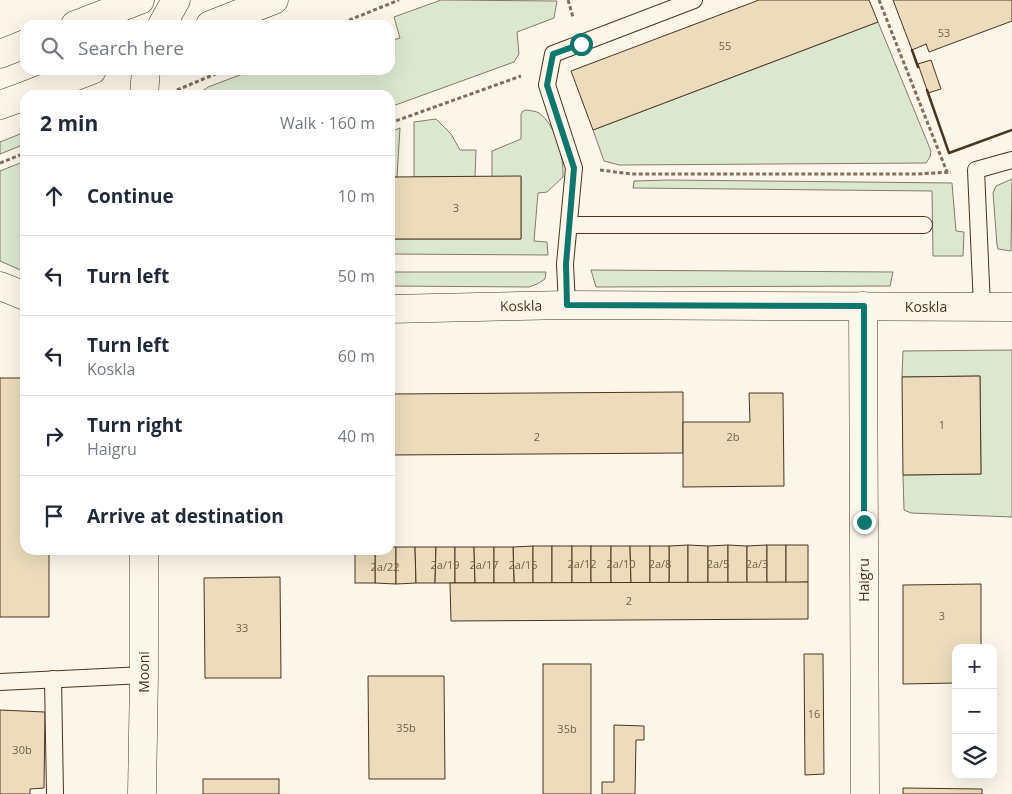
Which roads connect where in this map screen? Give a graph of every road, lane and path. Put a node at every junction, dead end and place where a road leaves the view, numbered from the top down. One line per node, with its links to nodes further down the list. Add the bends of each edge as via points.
1 (140, 0): 7 (street)
2 (176, 0): 8 (street)
3 (274, 0): 9 (street)
4 (399, 0): 10 (path)
5 (694, 0): 13 (lane, via 553,54)
6 (879, 0): 28 (path)
7 (88, 20)
8 (165, 20)
9 (223, 20)
10 (349, 20)
11 (20, 46): 12 (street)
12 (0, 54)
13 (551, 66): 22 (path); 26 (lane, via 547,85)
14 (79, 75): 17 (street)
15 (146, 75): 18 (street)
16 (213, 75): 19 (path)
17 (39, 90)
18 (144, 90)
19 (177, 90)
20 (20, 97): 21 (street)
21 (0, 105)
22 (395, 121)
23 (20, 155): 25 (path)
24 (1012, 160): 27 (lane)
25 (0, 163)
26 (574, 168): 28 (path, via 630,174); 29 (lane)
27 (976, 170): 28 (path); 35 (lane)
28 (947, 172)
29 (569, 225): 30 (lane); 33 (lane)
30 (924, 225)
31 (0, 286): 32 (street)
32 (20, 294)
33 (567, 305): 34 (street, Koskla); 37 (street, Koskla)
34 (864, 306): 35 (street, Koskla); 44 (street, Haigru)
35 (982, 307): 36 (street, Koskla)
36 (1012, 307)
37 (395, 309)
38 (144, 555): 39 (street, Mooni)
39 (144, 675): 40 (lane); 43 (street, Mooni)
40 (53, 679): 41 (lane); 42 (lane)
41 (0, 682)
42 (55, 794)
43 (142, 794)
44 (865, 794)

